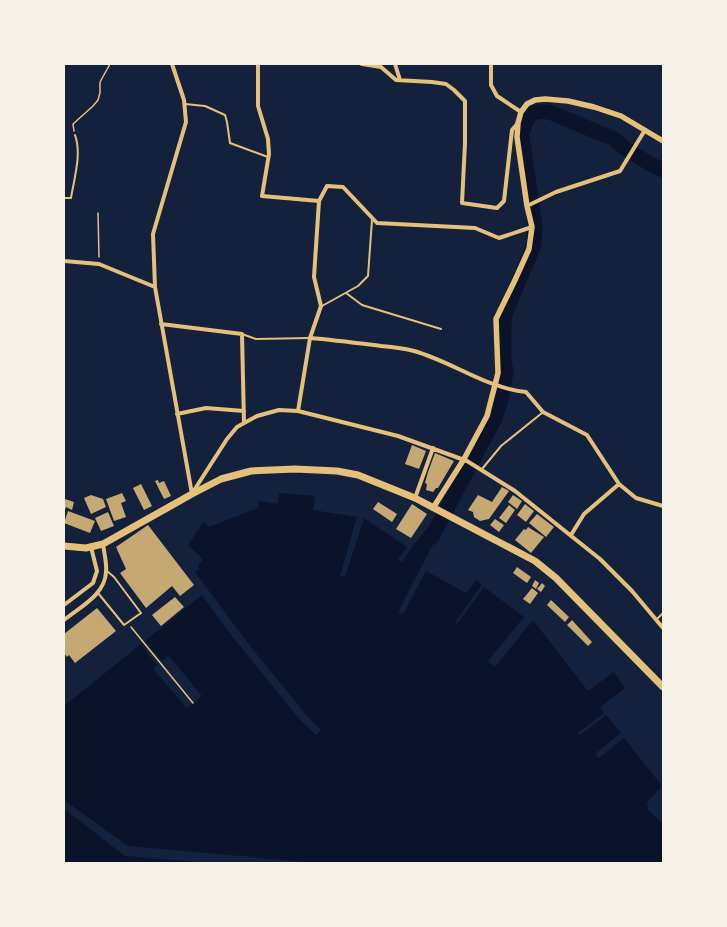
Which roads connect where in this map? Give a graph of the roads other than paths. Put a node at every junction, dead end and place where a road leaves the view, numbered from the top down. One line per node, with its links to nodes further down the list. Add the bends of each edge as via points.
1 (172, 64): 7 (street)
2 (258, 64): 13 (street, via 258,106 268,139)
3 (362, 64): 6 (street, via 381,67 396,80)
4 (395, 64): 6 (street)
5 (492, 64): 8 (street, via 491,85 496,96)
6 (400, 80): 9 (street, via 446,84 465,101 462,203 497,208 504,201 512,130)
7 (185, 104): 13 (lane, via 206,106 225,115 230,143); 20 (street, via 186,122 153,234)
8 (521, 112): 9 (street); 10 (street, via 527,104 535,100 568,101 621,116)
9 (518, 123): 16 (street, via 517,137)
10 (644, 131): 12 (street); 16 (street, via 620,171 556,192)
11 (75, 135): 14 (lane, via 77,153 71,198)
12 (663, 141)
13 (268, 157): 15 (street, via 262,196)
14 (64, 198)
15 (319, 201): 17 (street, via 326,186 343,187); 22 (street, via 314,277)
16 (527, 206): 18 (street)
17 (372, 218): 18 (street, via 377,223 475,228 499,238); 21 (lane, via 368,276)
18 (532, 227): 27 (street, via 529,249 496,319)
19 (64, 260): 20 (street, via 99,264)
20 (155, 287): 23 (street)
21 (346, 293): 22 (lane); 24 (lane, via 362,305)
22 (321, 306): 26 (street)
23 (161, 324): 25 (street); 31 (street)
24 (441, 329)
25 (242, 334): 26 (lane, via 256,339); 28 (street)
26 (310, 338): 27 (street, via 414,351); 29 (street)
27 (498, 386): 30 (street, via 526,392); 34 (street)
28 (244, 411): 31 (street, via 206,408); 32 (street)
29 (298, 411): 32 (street, via 279,410 257,416); 33 (street, via 398,436)
30 (543, 412): 35 (lane, via 501,446); 36 (street, via 587,435)
31 (177, 414): 37 (street)
32 (244, 423): 37 (street, via 227,439)
33 (433, 448): 34 (street); 38 (street)
34 (466, 460): 35 (street); 40 (street)
35 (482, 469): 41 (street, via 515,490)
36 (619, 484): 39 (street, via 636,498); 41 (street, via 584,514)
37 (192, 494): 38 (highway, via 221,479 251,471 296,469 358,475); 42 (highway)
38 (415, 498): 40 (highway)
39 (663, 506)
40 (436, 510): 52 (highway, via 535,561 556,578)
41 (571, 534): 50 (street, via 632,591)
42 (103, 544): 44 (highway); 45 (street)
43 (64, 546): 44 (highway)
44 (91, 547): 47 (street, via 97,571 93,582)
45 (107, 571): 46 (street); 46 (lane, via 141,613 124,625)
46 (98, 593): 49 (street)
47 (64, 605)
48 (663, 613): 50 (lane)
49 (64, 620)
50 (656, 620): 51 (street)
51 (663, 628)
52 (663, 687)

